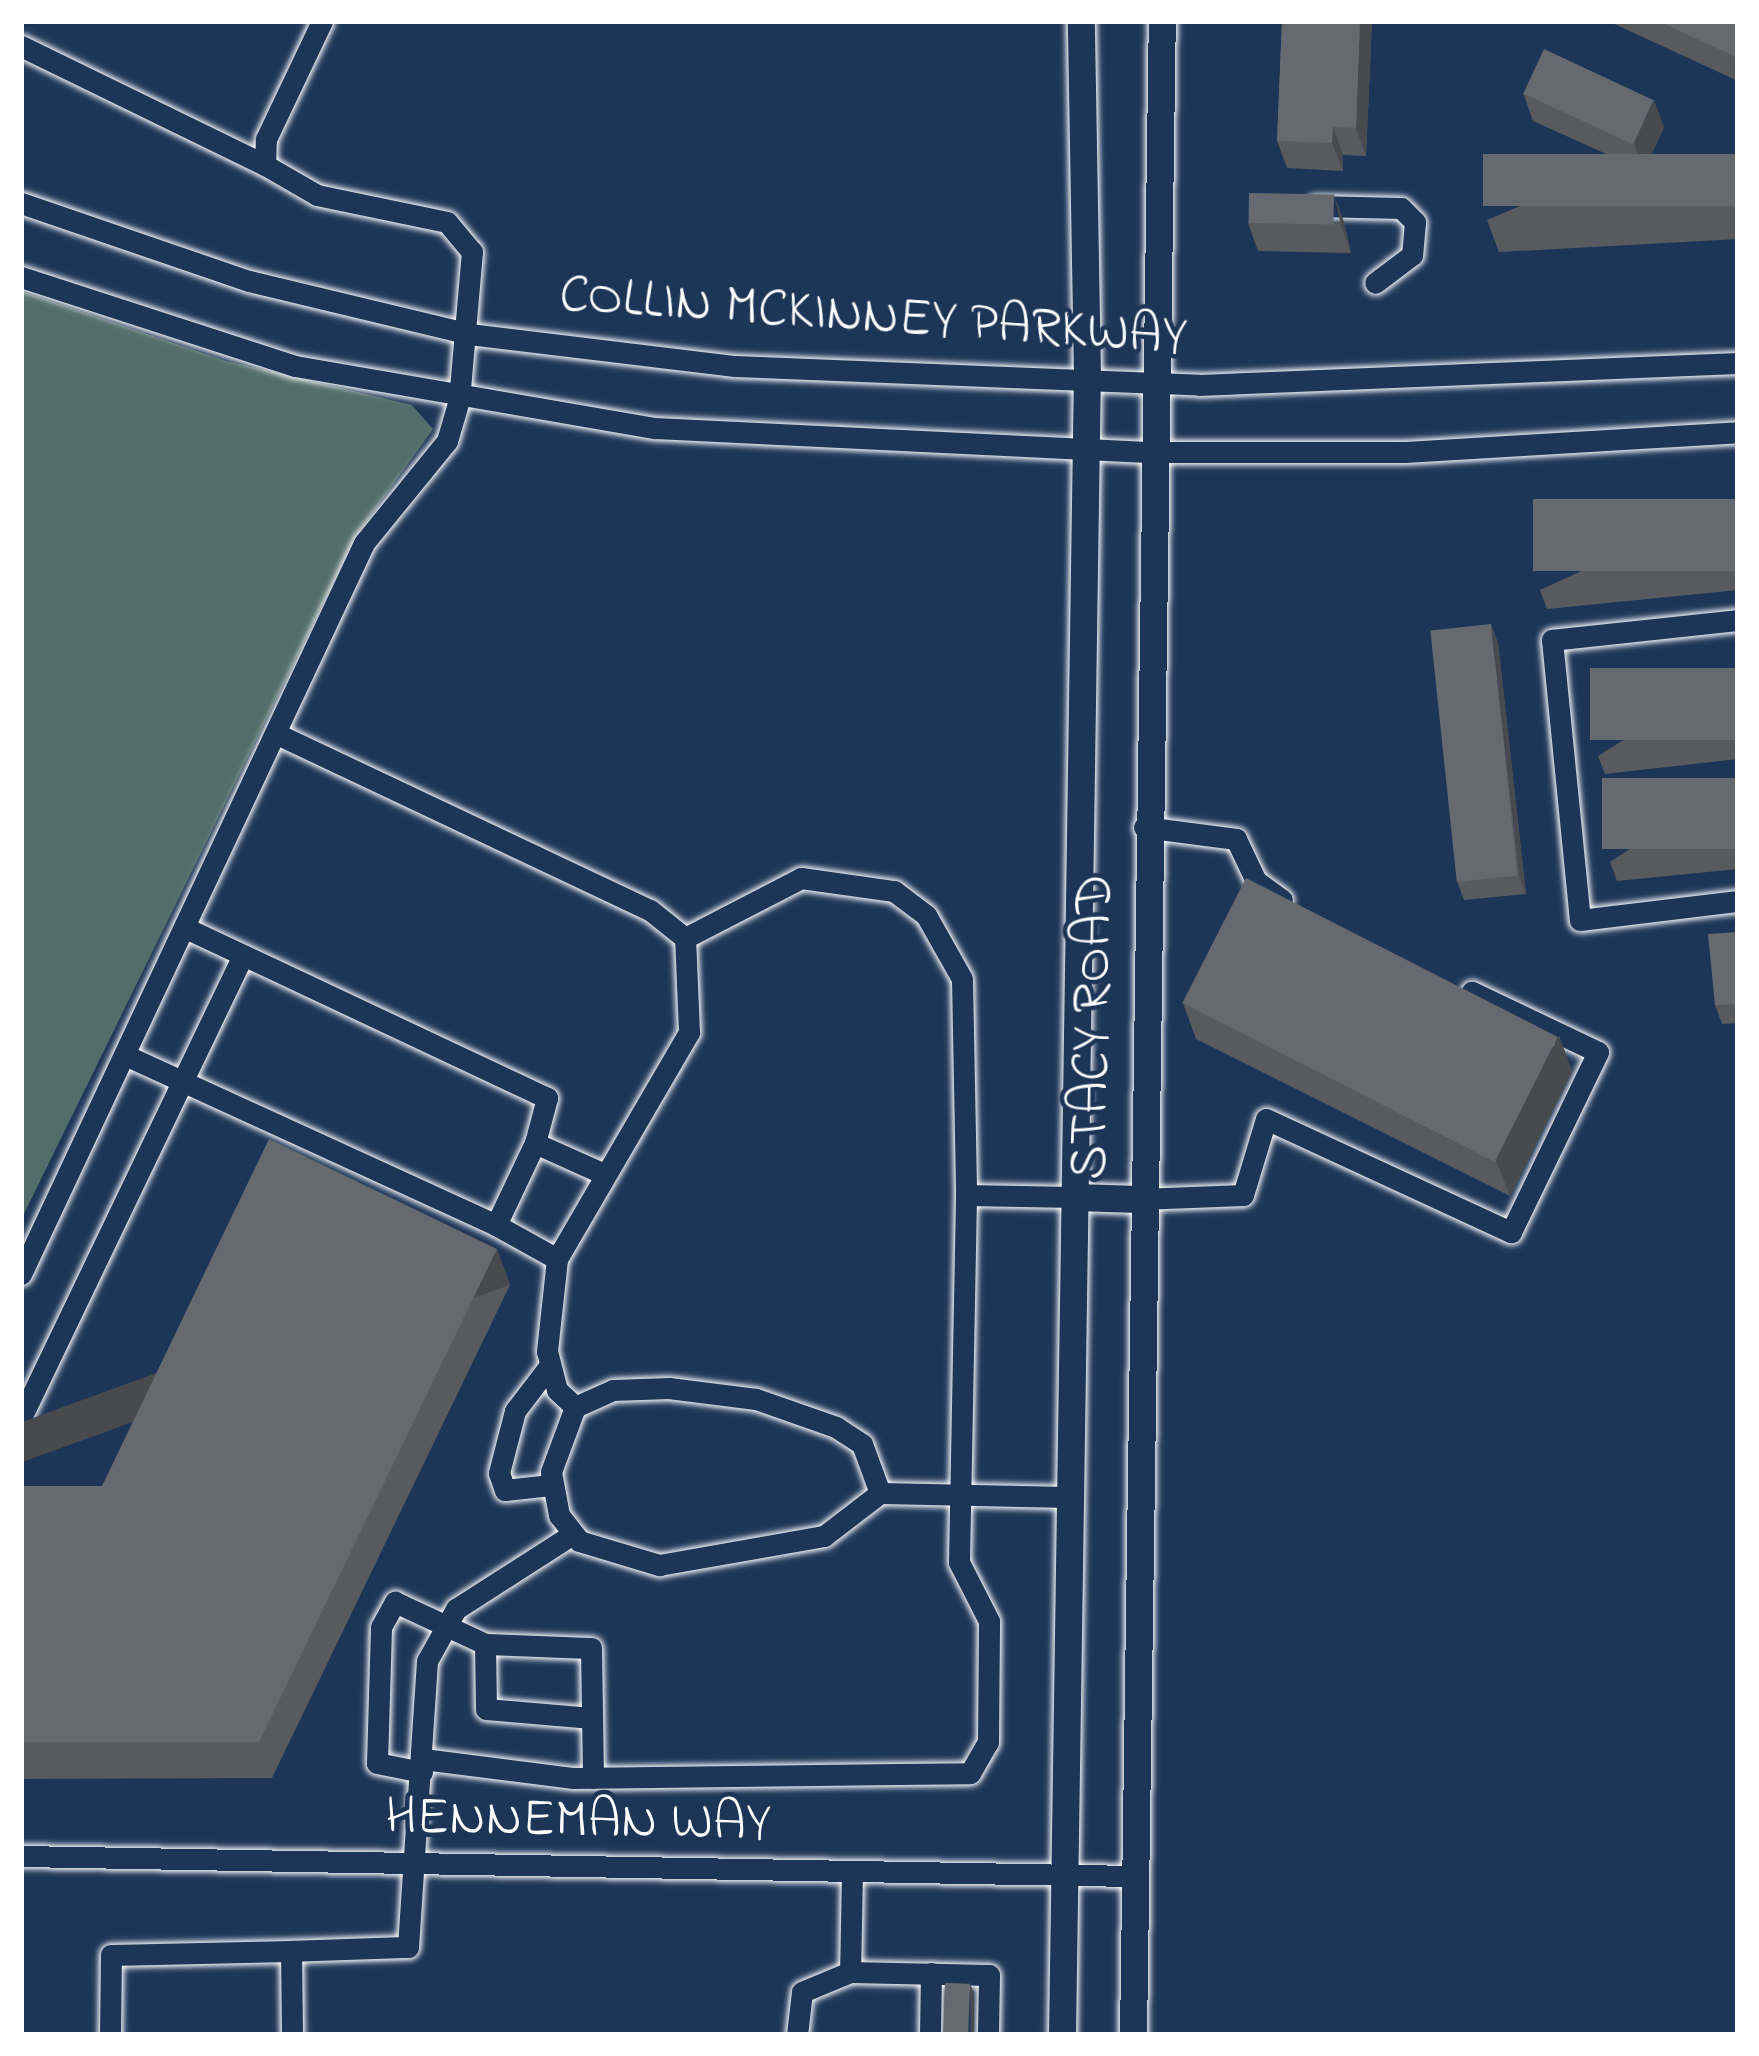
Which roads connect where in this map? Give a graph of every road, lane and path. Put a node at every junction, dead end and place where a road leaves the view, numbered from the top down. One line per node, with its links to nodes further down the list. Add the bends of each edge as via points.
1 (322, 21): 5 (street, via 266,139)
2 (1081, 21): 12 (main road, STACY ROAD)
3 (1162, 21): 13 (main road, STACY ROAD)
4 (21, 46): 5 (street)
5 (265, 165): 10 (street, via 317,195 447,222 472,252)
6 (21, 203): 10 (street, COLLIN MCKINNEY PARKWAY, via 249,281)
7 (1288, 206): 9 (street, via 1401,208 1415,222 1412,255)
8 (21, 277): 14 (street, COLLIN MCKINNEY PARKWAY, via 295,366)
9 (1375, 284)
10 (469, 334): 12 (street, COLLIN MCKINNEY PARKWAY, via 736,366); 14 (street)
11 (1738, 364): 13 (street, COLLIN MCKINNEY PARKWAY, via 1485,380)
12 (1087, 375): 13 (street, COLLIN MCKINNEY PARKWAY); 16 (main road, STACY ROAD)
13 (1151, 381): 17 (main road, STACY ROAD)
14 (459, 400): 16 (street, COLLIN MCKINNEY PARKWAY, via 702,431); 19 (street, via 447,441 364,542)
15 (1738, 432): 17 (street, COLLIN MCKINNEY PARKWAY, via 1405,452)
16 (1086, 449): 17 (street, COLLIN MCKINNEY PARKWAY); 32 (main road, STACY ROAD)
17 (1147, 452): 20 (main road, STACY ROAD)
18 (1738, 620): 21 (street, via 1552,640 1580,920)
19 (277, 734): 23 (street); 24 (street, via 650,910)
20 (1144, 827): 22 (street, via 1219,830 1248,855 1256,881); 33 (main road, STACY ROAD)
21 (1738, 902)
22 (1298, 908)
23 (185, 928): 25 (street); 27 (street)
24 (685, 938): 30 (street, via 689,1032); 31 (street, via 801,878 859,878 926,915 964,993)
25 (243, 955): 28 (street); 29 (street, via 547,1098)
26 (1448, 980): 33 (street, via 1598,1052 1511,1232 1266,1119 1243,1196)
27 (125, 1055): 28 (street); 36 (street)
28 (184, 1082): 34 (street); 39 (street)
29 (535, 1143): 30 (street); 34 (street)
30 (604, 1174): 35 (street)
31 (966, 1195): 32 (street); 42 (street)
32 (1074, 1197): 33 (main road); 43 (main road, STACY ROAD)
33 (1140, 1199): 54 (main road, STACY ROAD)
34 (496, 1225): 35 (street)
35 (557, 1259): 37 (street)
36 (21, 1274)
37 (550, 1365): 38 (street); 40 (street, via 515,1411 499,1472 505,1490)
38 (575, 1407): 40 (street); 41 (street, via 641,1388 756,1399 862,1444)
39 (21, 1418)
40 (551, 1485): 44 (street)
41 (880, 1493): 42 (street); 44 (street, via 824,1536 683,1564 632,1563)
42 (960, 1496): 43 (street); 49 (street, via 959,1562 989,1621 988,1742 970,1773)
43 (1069, 1497): 53 (main road, STACY ROAD)
44 (573, 1534): 45 (street)
45 (446, 1623): 46 (street); 48 (street, via 427,1661); 48 (street, via 405,1601 388,1606 381,1627 377,1763)
46 (485, 1644): 47 (street, via 486,1709); 47 (street, via 590,1648)
47 (592, 1718): 49 (street)
48 (423, 1766): 49 (street); 51 (street)
49 (593, 1778)
50 (21, 1856): 51 (street, HENNEMAN WAY)
51 (421, 1864): 52 (street, HENNEMAN WAY); 55 (street, via 408,1947)
52 (852, 1872): 53 (street, HENNEMAN WAY); 56 (street)
53 (1064, 1876): 54 (street, HENNEMAN WAY); 63 (main road, STACY ROAD)
54 (1134, 1876): 64 (main road, STACY ROAD)
55 (292, 1951): 58 (street, via 111,1955); 59 (street)
56 (850, 1972): 57 (street); 60 (street, via 802,1991)
57 (931, 1973): 61 (street); 62 (street, via 989,1975)
58 (110, 2035)
59 (292, 2035)
60 (797, 2035)
61 (930, 2035)
62 (988, 2035)
63 (1062, 2035)
64 (1133, 2035)

